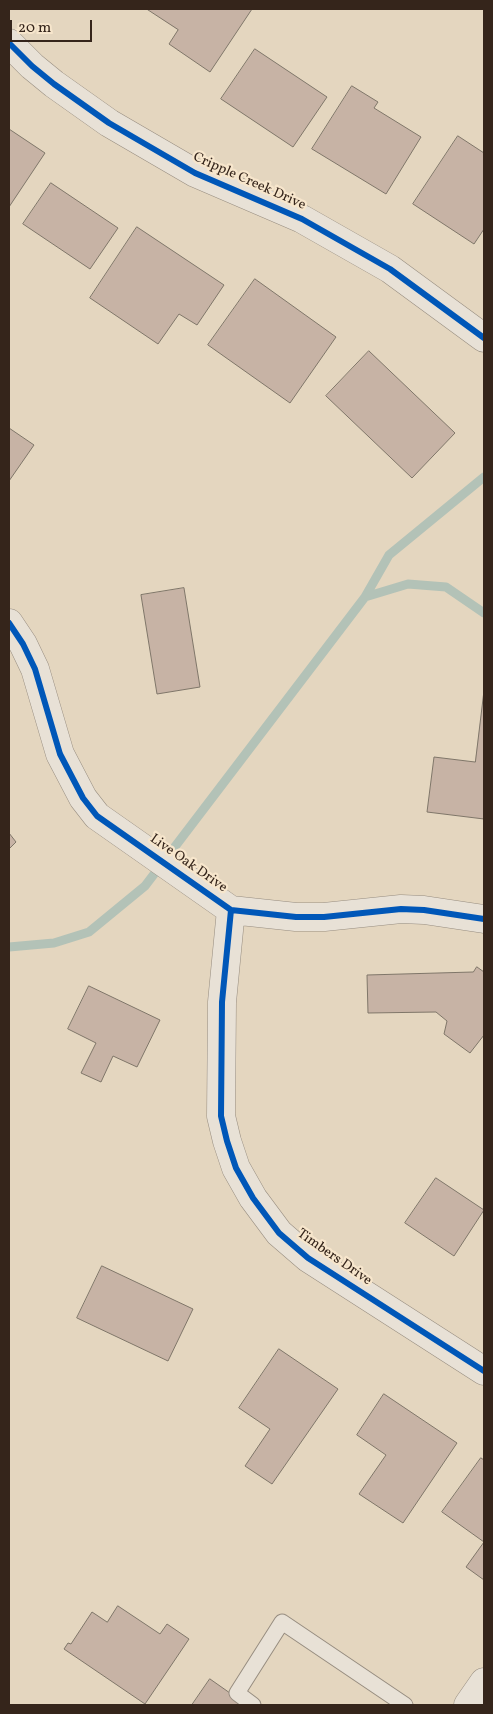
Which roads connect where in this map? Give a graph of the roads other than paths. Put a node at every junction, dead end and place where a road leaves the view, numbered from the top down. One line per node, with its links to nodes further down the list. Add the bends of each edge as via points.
1 (9, 42): 2 (street, Cripple Creek Drive, via 54,84 109,123 195,173 302,220 390,269)
2 (484, 338)
3 (9, 623): 4 (street, Live Oak Drive, via 35,669 60,754 83,798 97,816)
4 (231, 910): 5 (street, Live Oak Drive, via 324,917 401,909); 6 (street, Timbers Drive, via 222,1002 221,1116 236,1168 279,1233 308,1258)
5 (484, 919)
6 (484, 1371)
7 (484, 1682): 10 (street)
8 (254, 1705): 9 (lane, via 237,1693 282,1622)
9 (405, 1705)
10 (468, 1705)

